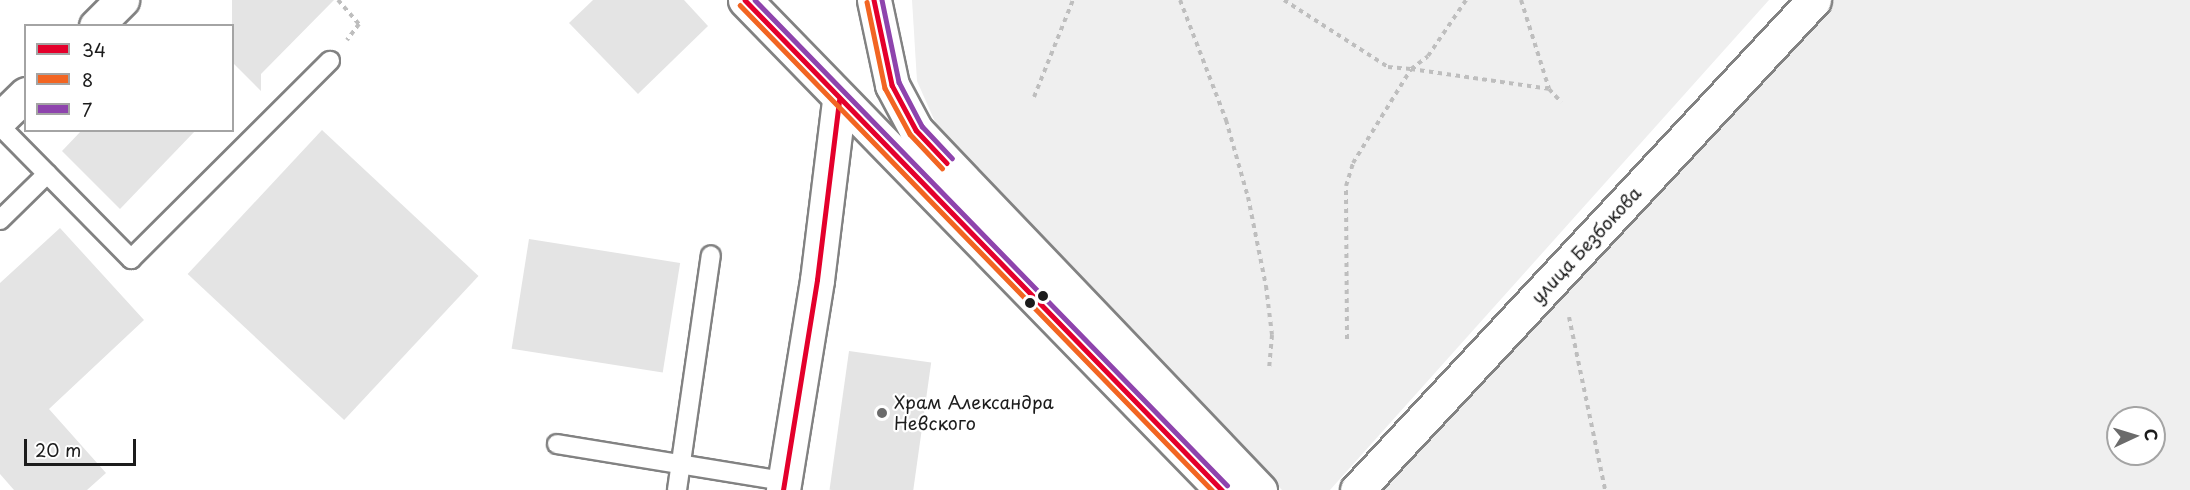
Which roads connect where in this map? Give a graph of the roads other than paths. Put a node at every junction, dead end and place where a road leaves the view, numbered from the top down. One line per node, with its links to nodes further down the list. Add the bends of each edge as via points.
1 (122, 0): 5 (main road)
2 (746, 0): 8 (main road)
3 (874, 0): 19 (main road, via 892,85 916,130)
4 (1814, 0): 20 (main road, улица Безбокова)
5 (98, 24)
6 (330, 61): 11 (lane, via 131,259)
7 (24, 96): 9 (main road)
8 (839, 100): 16 (main road, via 817,280); 18 (main road)
9 (0, 119)
10 (0, 126): 11 (lane)
11 (47, 174): 12 (lane)
12 (0, 220)
13 (711, 255): 15 (lane)
14 (557, 444): 15 (lane)
15 (681, 464): 16 (lane); 17 (lane)
16 (784, 485)
17 (677, 490)
18 (1222, 490)
19 (1260, 490)
20 (1357, 490)

